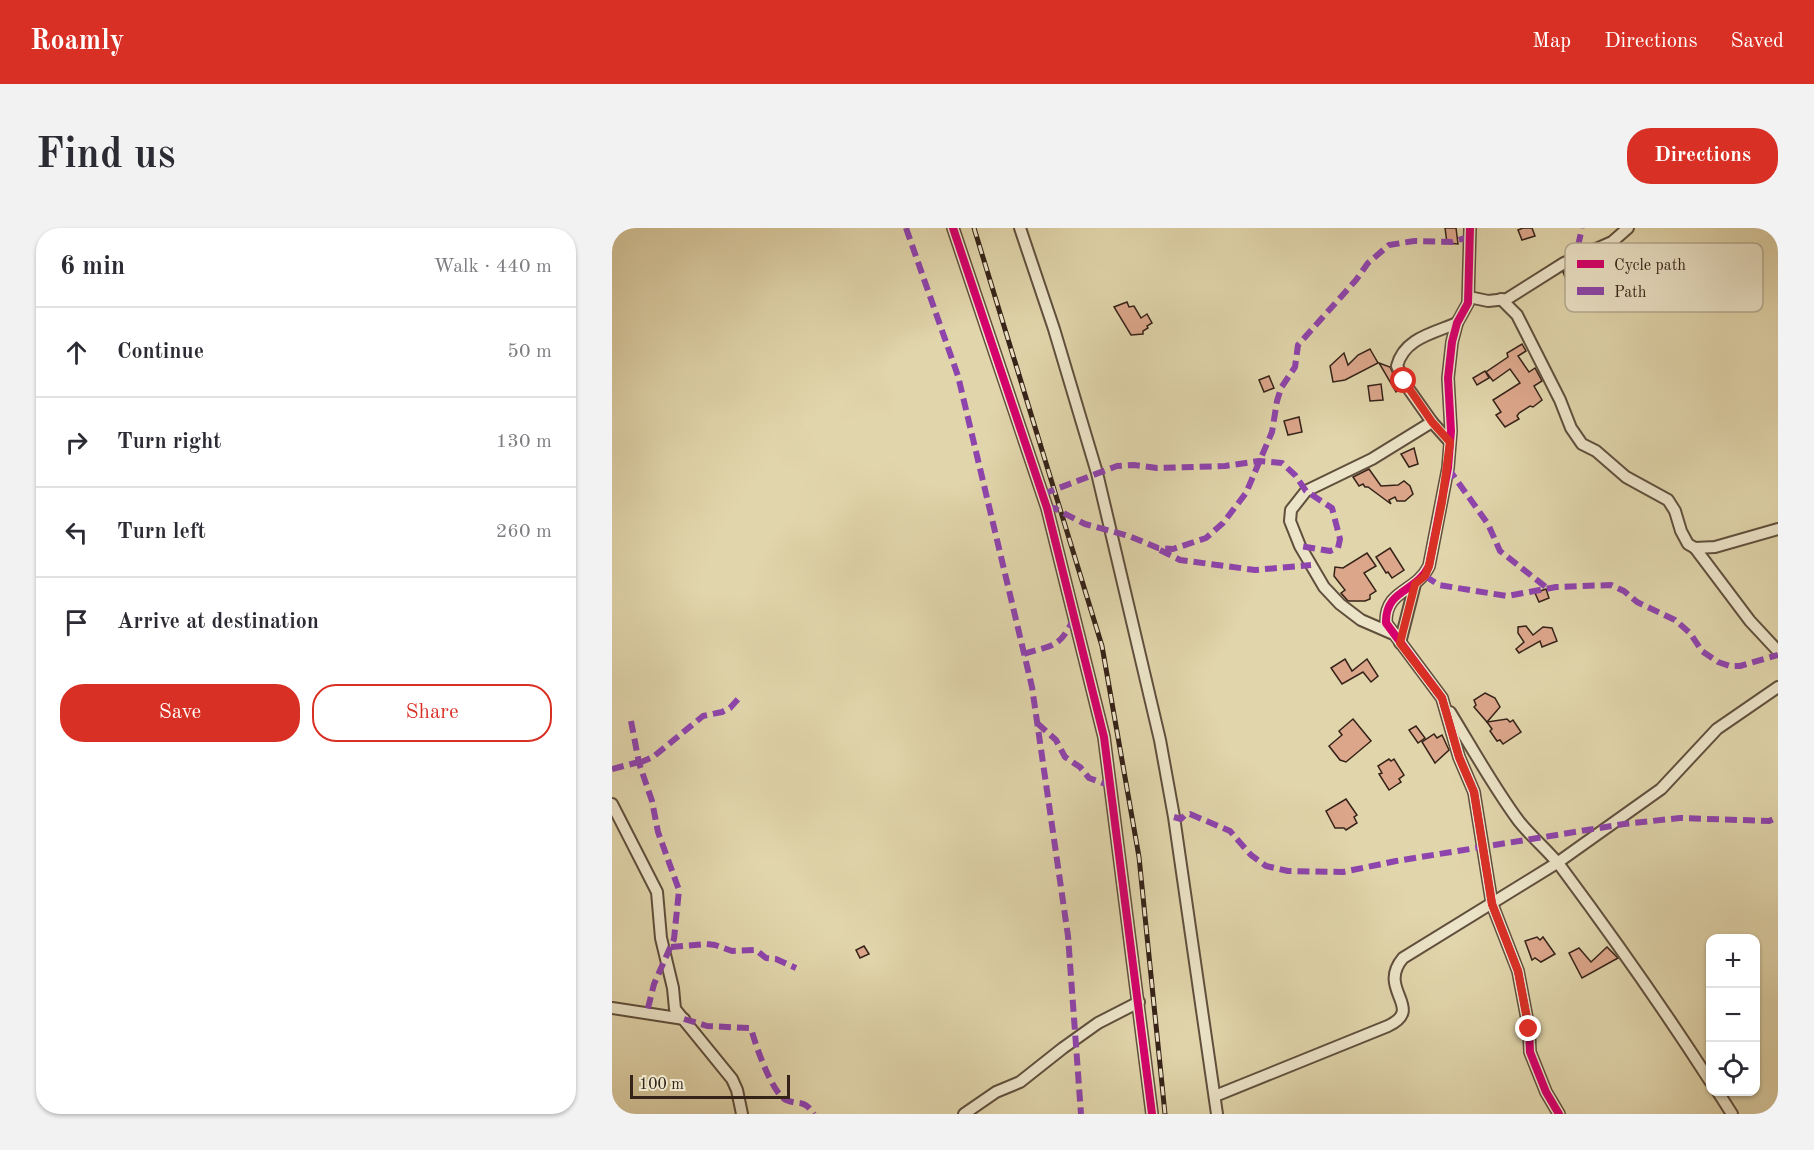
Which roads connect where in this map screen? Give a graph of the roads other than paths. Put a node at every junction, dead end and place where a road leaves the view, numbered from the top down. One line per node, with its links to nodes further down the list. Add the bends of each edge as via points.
1 (953, 228): 23 (street, via 1054,529 1104,737)
2 (1020, 228): 27 (street, via 1097,473 1160,741)
3 (1470, 228): 7 (street)
4 (1628, 228): 5 (street)
5 (1610, 243)
6 (1565, 262): 8 (street)
7 (1469, 297): 8 (street); 9 (street)
8 (1502, 299): 13 (street, via 1517,315 1570,428 1582,444 1626,477 1668,500 1688,544)
9 (1457, 323): 10 (street, via 1406,346 1399,357 1397,366 1408,388); 11 (street, via 1448,378)
10 (1432, 422): 11 (street); 15 (street, via 1372,459 1306,491 1291,510 1290,521 1300,546 1324,586 1360,620)
11 (1450, 442): 14 (street, via 1429,566)
12 (1778, 529): 13 (street, via 1715,547)
13 (1695, 548): 17 (street)
14 (1415, 584): 15 (street, via 1387,608 1386,624); 16 (street)
15 (1391, 633): 16 (street)
16 (1400, 643): 19 (street)
17 (1778, 651)
18 (1778, 687): 21 (street, via 1717,729 1661,789)
19 (1442, 698): 21 (street, via 1518,819); 22 (street, via 1474,792)
20 (612, 804): 25 (street, via 657,892 675,1009)
21 (1557, 863): 22 (street); 26 (street, via 1635,967)
22 (1492, 904): 27 (street, via 1408,953 1398,963 1394,984 1403,1012 1393,1023); 33 (street, via 1518,971 1530,1052)
23 (1139, 1002): 30 (street, via 1098,1023 1020,1082 996,1092); 31 (street)
24 (612, 1008): 25 (street)
25 (684, 1019): 29 (street, via 732,1079)
26 (1706, 1075)
27 (1215, 1096): 32 (street)
28 (1721, 1096): 34 (street)
29 (742, 1114)
30 (964, 1114)
31 (1152, 1114)
32 (1217, 1114)
33 (1559, 1114)
34 (1732, 1114)

